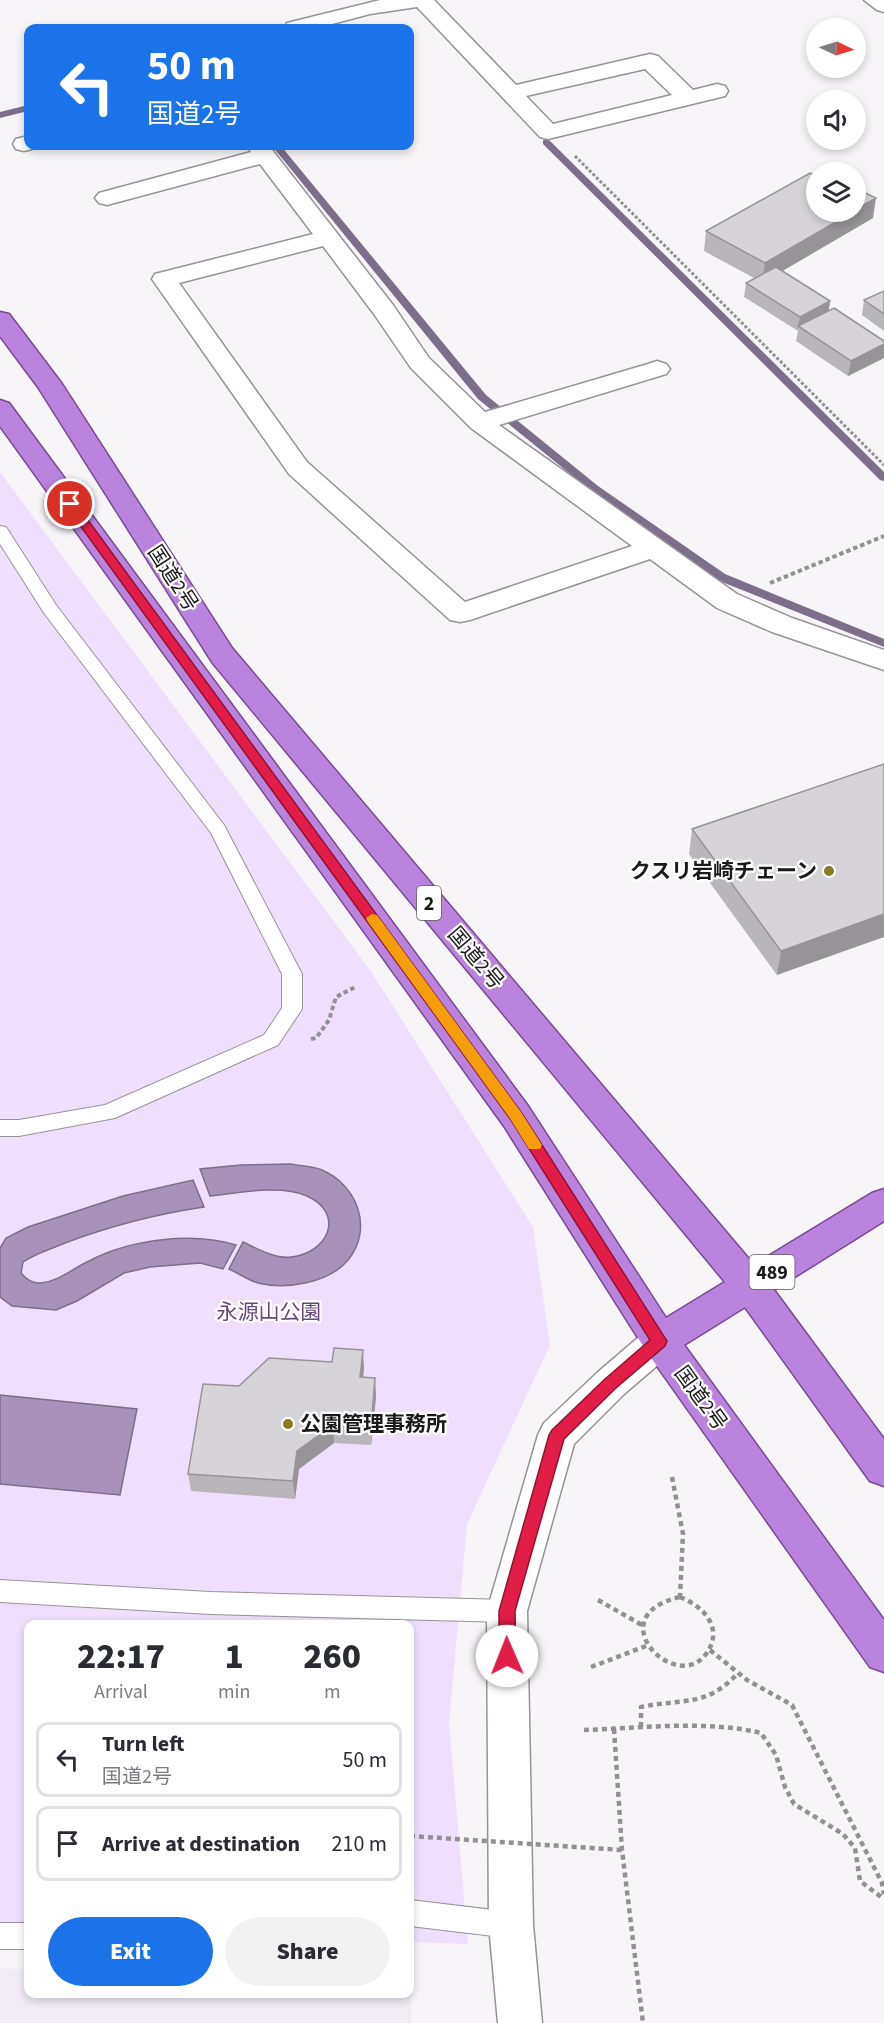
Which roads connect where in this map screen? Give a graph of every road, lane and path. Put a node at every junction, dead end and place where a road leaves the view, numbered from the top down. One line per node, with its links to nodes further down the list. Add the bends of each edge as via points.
1 (421, 0): 3 (street); 7 (street)
2 (875, 0): 4 (street)
3 (365, 4): 5 (street)
4 (884, 6)
5 (307, 24)
6 (717, 92): 8 (street)
7 (510, 93): 8 (street, via 650,61); 8 (street, via 548,132)
8 (688, 98)
9 (261, 150): 11 (street); 12 (street)
10 (573, 154): 17 (path)
11 (107, 198)
12 (327, 238): 16 (street, via 420,363); 20 (street, via 164,279 298,468 460,613)
13 (0, 318): 25 (highway, 国道2号 / 2, via 49,384 222,654)
14 (657, 369): 16 (street)
15 (0, 408): 26 (highway, 国道2号, via 516,1116)
16 (480, 422): 20 (street)
17 (884, 465)
18 (0, 531): 23 (lane, via 50,609 218,830 292,974 292,1009 271,1040 108,1112)
19 (884, 536): 21 (path)
20 (653, 549): 21 (street)
21 (727, 601): 22 (street, via 782,625)
22 (884, 660)
23 (0, 1128)
24 (884, 1203): 25 (highway, 489)
25 (750, 1286): 26 (highway, 489); 27 (highway, 国道2号 / 2)
26 (660, 1341): 32 (street, via 557,1435); 36 (highway, 国道2号)
27 (884, 1468)
28 (672, 1477): 30 (path, via 683,1534)
29 (0, 1591): 32 (lane, via 210,1603)
30 (680, 1597): 33 (path, via 660,1601 650,1608); 35 (path, via 696,1603 708,1614 714,1631)
31 (598, 1600): 33 (path)
32 (507, 1611): 47 (street)
33 (642, 1625): 34 (path)
34 (646, 1646): 35 (path, via 669,1664 690,1664); 37 (path)
35 (710, 1650): 38 (path)
36 (884, 1653)
37 (591, 1667)
38 (738, 1673): 39 (path, via 713,1696 642,1707); 44 (path, via 792,1705 882,1882)
39 (641, 1728): 40 (path); 45 (path, via 740,1728 761,1734 776,1755 794,1804 843,1834 855,1848 860,1881)
40 (614, 1729): 41 (path); 43 (path)
41 (584, 1730)
42 (414, 1836): 43 (path, bridge)
43 (622, 1850): 51 (path)
44 (884, 1894)
45 (884, 1899)
46 (414, 1913): 47 (lane)
47 (511, 1925): 50 (street)
48 (0, 1936): 49 (lane)
49 (24, 1936)
50 (520, 2023)
51 (643, 2023)

